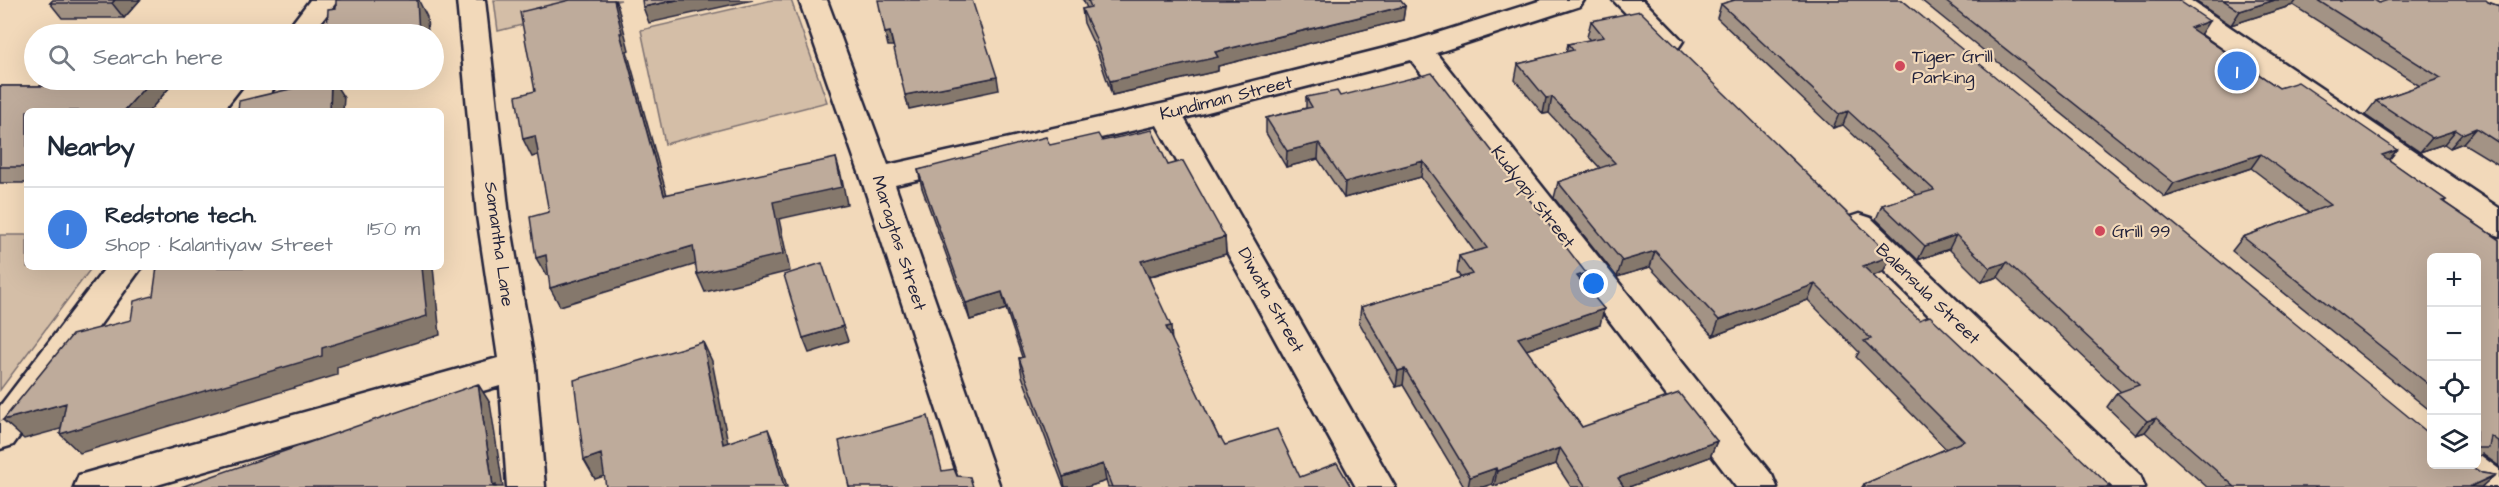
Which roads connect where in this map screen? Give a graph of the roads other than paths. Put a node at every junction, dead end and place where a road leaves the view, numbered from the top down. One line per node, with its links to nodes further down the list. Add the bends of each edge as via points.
1 (324, 0): 7 (street)
2 (471, 0): 17 (street, Samantha Lane, via 493,216)
3 (813, 0): 13 (street, Maragtas Street)
4 (1570, 0): 8 (street, Kundiman Street)
5 (1627, 0): 9 (street)
6 (2172, 0): 15 (street)
7 (306, 24)
8 (1418, 49): 12 (street, Kundiman Street); 24 (street, Kudyapi Street)
9 (1686, 58)
10 (257, 90): 11 (street)
11 (243, 108)
12 (1166, 113): 13 (street, Kundiman Street); 23 (street, Diwata Street)
13 (877, 178): 22 (street, Maragtas Street)
14 (1838, 206): 25 (street, Balensula Street)
15 (2499, 225)
16 (122, 270): 18 (street)
17 (517, 367): 20 (street); 21 (street, Samantha Lane)
18 (0, 434)
19 (2470, 469): 26 (street)
20 (93, 487)
21 (526, 487)
22 (981, 487)
23 (1376, 487)
24 (1758, 487)
25 (2126, 487)
26 (2493, 487)

